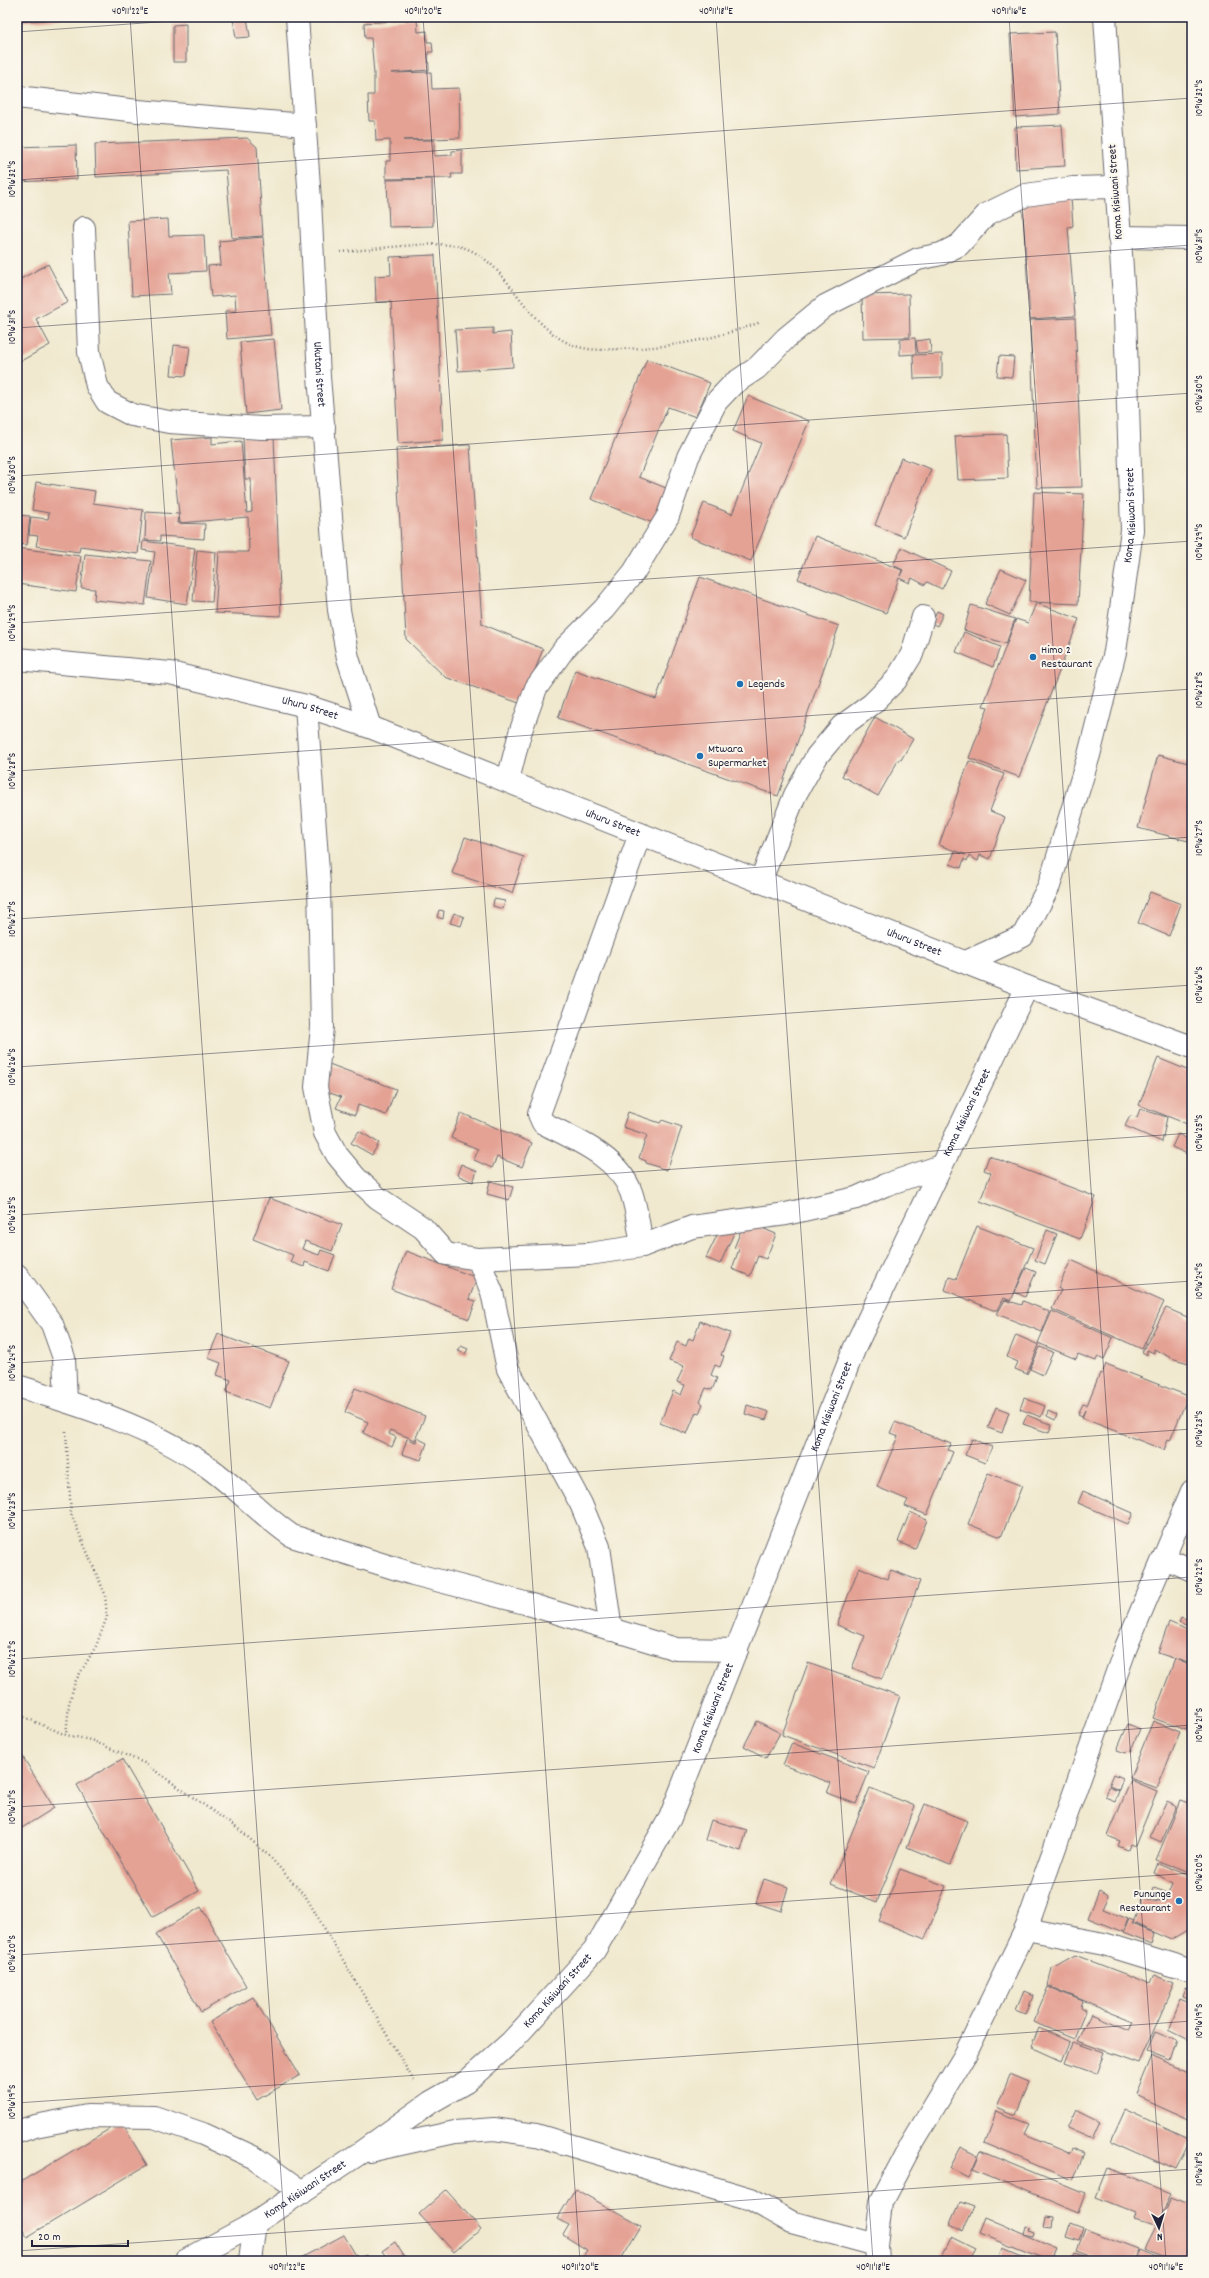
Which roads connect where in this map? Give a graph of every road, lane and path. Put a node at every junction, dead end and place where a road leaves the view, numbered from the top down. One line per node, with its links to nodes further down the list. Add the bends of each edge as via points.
1 (297, 17): 4 (street, Ukutani Street)
2 (1105, 17): 5 (street, Koma Kisiwani Street)
3 (17, 97): 4 (street, via 138,111)
4 (304, 125): 9 (street, Ukutani Street)
5 (1116, 187): 7 (street, Koma Kisiwani Street); 16 (street, via 1073,188 1026,195 987,214 960,244 941,254 918,259 825,306 786,338 757,368 734,384 716,402 688,457 668,516 634,572 604,609 564,649 536,688 520,733)
6 (84, 228): 11 (street, via 89,352 96,386 107,402 132,415 169,422 262,428)
7 (1119, 237): 8 (street); 19 (street, Koma Kisiwani Street, via 1125,313 1132,530 1115,652 1089,755 1049,886 1023,936)
8 (1192, 238)
9 (312, 255): 10 (path, via 415,246 451,245 464,248 477,254 502,276 551,333 572,345 589,349 637,348 704,341); 11 (street, Ukutani Street)
10 (764, 321)
11 (324, 428): 15 (street, Ukutani Street, via 340,610 348,658)
12 (923, 617): 18 (street, via 912,654 896,680 872,704 842,726 817,756 796,795)
13 (17, 659): 14 (street, Uhuru Street, via 170,673)
14 (306, 706): 15 (street, Uhuru Street); 24 (street, via 319,885 322,1027 316,1087 325,1133 337,1154 356,1178 378,1198 423,1228 446,1254)
15 (370, 727): 16 (street, Uhuru Street)
16 (508, 780): 17 (street, Uhuru Street)
17 (640, 834): 18 (street, Uhuru Street); 23 (street, via 539,1114 543,1123 603,1157 626,1183 633,1198)
18 (760, 882): 19 (street, Uhuru Street)
19 (966, 962): 20 (street, Uhuru Street)
20 (1027, 987): 21 (street, Uhuru Street); 22 (street, Koma Kisiwani Street)
21 (1192, 1047)
22 (941, 1166): 23 (street, via 856,1198 786,1214 692,1227); 32 (street, Koma Kisiwani Street, via 855,1347)
23 (642, 1246): 24 (street, via 589,1254)
24 (478, 1259): 31 (street, via 492,1292 508,1369 581,1504 599,1547)
25 (17, 1275): 27 (street, via 52,1324 64,1358)
26 (17, 1386): 27 (street)
27 (66, 1401): 31 (street, via 158,1437 206,1465 292,1536 413,1574 525,1603); 34 (path, via 66,1458 72,1514 105,1594 107,1617 96,1646 75,1682 69,1704)
28 (1192, 1491): 29 (street)
29 (1164, 1558): 30 (street); 35 (street, via 1126,1647)
30 (1192, 1570)
31 (611, 1630): 32 (street, via 676,1649)
32 (736, 1650): 37 (street, Koma Kisiwani Street, via 670,1818 594,1951 511,2042 466,2082)
33 (17, 1714): 34 (path)
34 (66, 1735): 37 (path, via 91,1740 144,1763 241,1831 269,1856 306,1897 412,2078)
35 (1026, 1929): 36 (street, via 1104,1944); 42 (street, via 964,2057 911,2145 881,2202)
36 (1192, 1971)
37 (431, 2102): 39 (street, Koma Kisiwani Street)
38 (17, 2132): 40 (street, via 87,2116 154,2117 203,2134 255,2158)
39 (360, 2153): 40 (street, Koma Kisiwani Street); 42 (street, via 455,2132 494,2129 536,2135 751,2199 791,2222)
40 (302, 2192): 41 (street, Koma Kisiwani Street)
41 (255, 2223): 43 (street, Koma Kisiwani Street); 44 (street)
42 (877, 2253)
43 (185, 2261)
44 (250, 2261)

